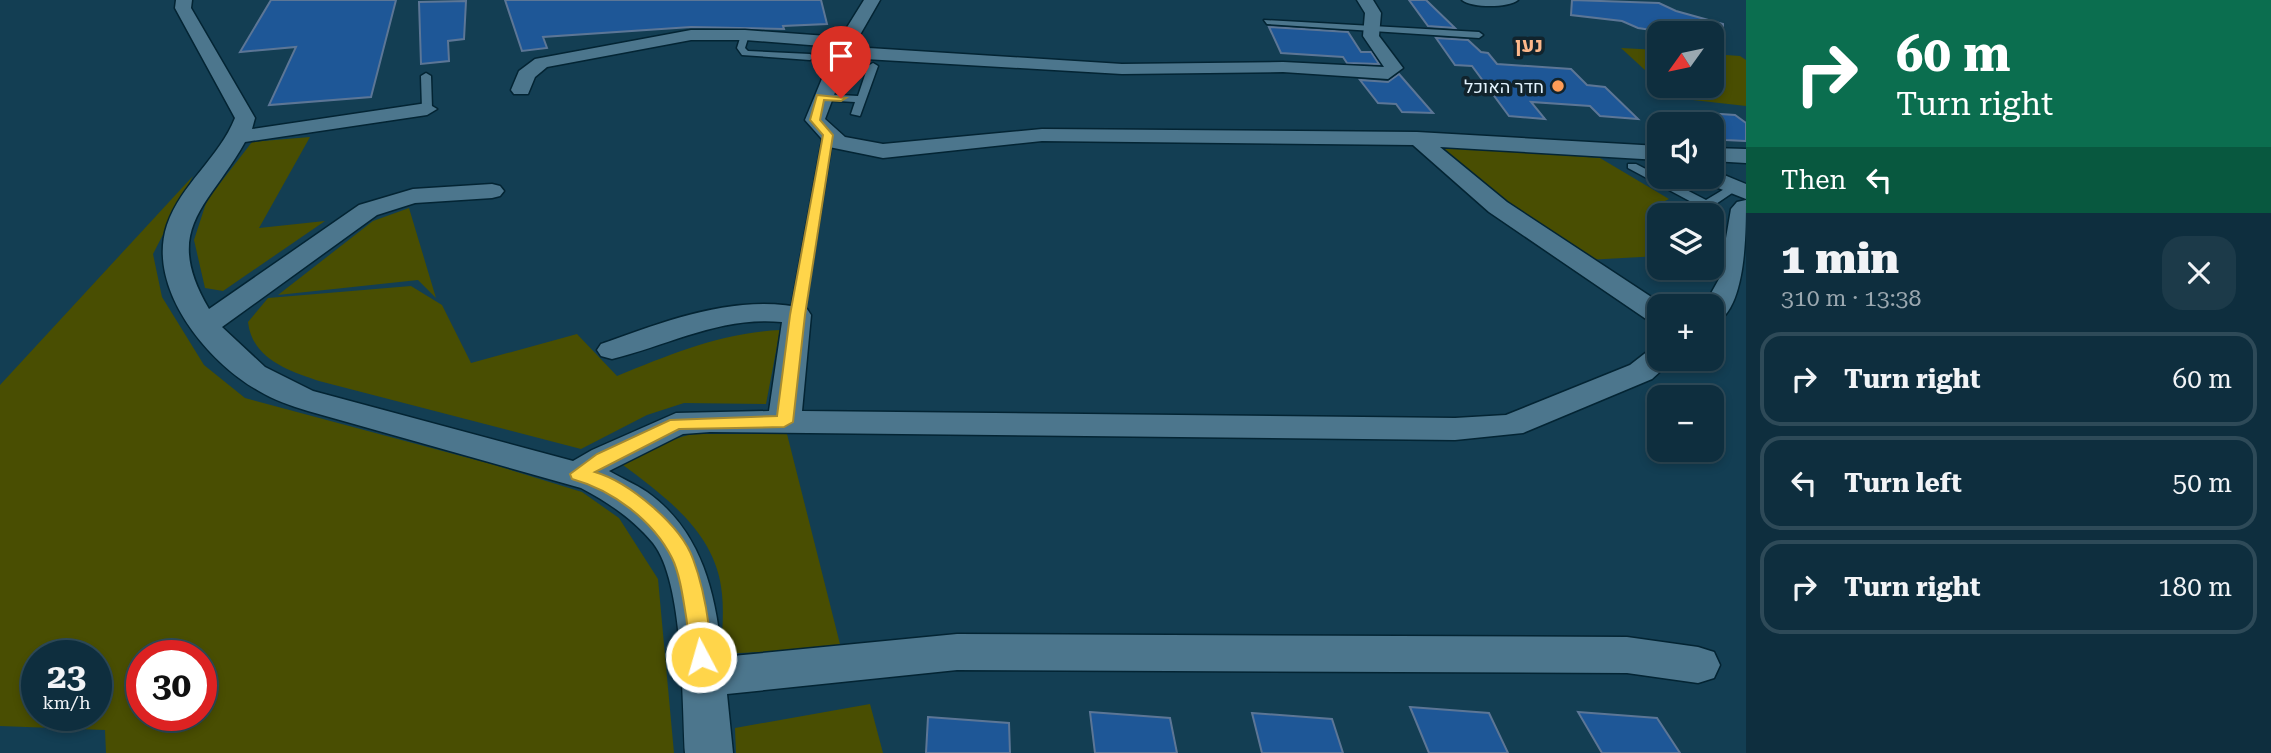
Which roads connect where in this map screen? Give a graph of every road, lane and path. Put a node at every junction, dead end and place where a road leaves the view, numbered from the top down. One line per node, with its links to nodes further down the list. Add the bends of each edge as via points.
1 (184, 0): 20 (street, via 183,8 245,118)
2 (872, 0): 10 (street)
3 (1365, 0): 7 (street, via 1373,13)
4 (1469, 0): 5 (street)
5 (1503, 0)
6 (1267, 22): 7 (lane)
7 (1371, 29): 9 (lane); 10 (street, via 1371,36 1394,68 1388,73 1283,67 1122,69)
8 (745, 35): 10 (street); 11 (lane, via 741,48 745,52); 14 (street, via 665,37 554,59 531,69)
9 (1479, 35)
10 (844, 47): 15 (street)
11 (810, 58)
12 (873, 66): 16 (lane)
13 (426, 76): 17 (lane)
14 (521, 90)
15 (820, 97): 16 (lane); 19 (street, via 815,120)
16 (861, 99): 18 (lane)
17 (428, 109): 20 (street)
18 (856, 114)
19 (828, 135): 21 (street, via 852,148 883,151 1042,135); 33 (lane)
20 (237, 137): 34 (street, via 185,214 176,240 177,268)
21 (1417, 138): 22 (street); 32 (street, via 1498,207)
22 (1647, 152)
23 (1724, 155): 24 (street)
24 (1746, 156)
25 (1632, 166): 29 (lane)
26 (1724, 184): 28 (street)
27 (492, 191): 34 (street, via 413,196 368,210)
28 (1742, 195): 30 (lane); 31 (street, via 1737,265)
29 (1691, 203)
30 (1721, 203)
31 (1724, 297)
32 (1647, 307)
33 (797, 315): 35 (street, via 744,314 686,324); 37 (street)
34 (206, 324): 38 (street, via 254,375 301,398)
35 (612, 350)
36 (1647, 367): 37 (street, via 1511,425 1455,429)
37 (784, 422): 38 (street, via 676,424)
38 (579, 474): 40 (street, via 634,501 667,534 683,558 697,617)
39 (1698, 665): 40 (street, via 1626,655 957,652)
40 (703, 678): 41 (street)
41 (709, 753)

